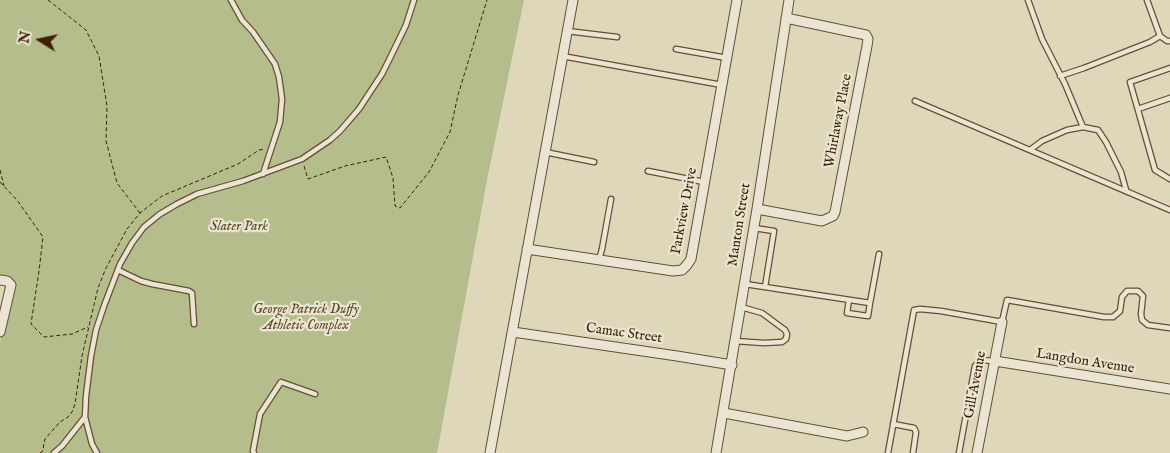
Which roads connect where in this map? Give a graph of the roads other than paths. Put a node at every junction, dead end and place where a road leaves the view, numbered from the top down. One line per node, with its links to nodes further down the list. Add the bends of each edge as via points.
1 (231, 0): 27 (lane, via 275,64 280,77 280,122)
2 (414, 0): 27 (lane, via 391,56 350,120 330,140 302,159)
3 (573, 0): 9 (street)
4 (737, 0): 15 (street, Parkview Drive)
5 (789, 0): 8 (street, Manton Street)
6 (1028, 0): 17 (lane)
7 (1147, 0): 10 (lane)
8 (786, 18): 32 (street, Manton Street); 32 (street, Whirlaway Place, via 866,34 867,46 833,216 822,220)
9 (567, 31): 11 (lane); 14 (street)
10 (1160, 36): 12 (lane); 17 (lane)
11 (617, 37)
12 (1170, 41)
13 (676, 50): 15 (lane)
14 (562, 56): 18 (lane); 24 (street)
15 (727, 58): 18 (street, Parkview Drive)
16 (1170, 68): 21 (lane, via 1130,82)
17 (1060, 76): 22 (lane)
18 (722, 85): 29 (street, Parkview Drive)
19 (1170, 98): 21 (lane)
20 (915, 101): 23 (lane)
21 (1138, 109): 28 (lane, via 1155,170)
22 (1083, 127): 23 (lane, via 1067,130); 30 (lane, via 1098,130 1121,172)
23 (1030, 150): 30 (lane)
24 (545, 152): 25 (lane); 35 (street)
25 (594, 162)
26 (648, 171): 29 (lane)
27 (263, 174): 38 (lane, via 197,194 160,214 132,243)
28 (1170, 180)
29 (704, 182): 37 (street, Parkview Drive, via 691,259 682,270)
30 (1126, 190): 33 (lane)
31 (611, 199): 37 (lane)
32 (756, 210): 34 (street, Manton Street)
33 (1170, 210)
34 (754, 228): 40 (street, Manton Street); 41 (lane, via 774,230)
35 (527, 249): 37 (street, Parkview Drive); 49 (street)
36 (878, 254): 43 (lane)
37 (599, 260)
38 (118, 270): 46 (lane, via 141,281 192,293); 56 (lane, via 96,330)
39 (0, 280): 48 (street, via 11,285)
40 (744, 284): 41 (lane); 44 (street, Manton Street)
41 (765, 287): 42 (lane)
42 (849, 300): 43 (lane); 43 (lane, via 847,313 868,316)
43 (870, 303)
44 (741, 307): 50 (street, Manton Street); 50 (lane, via 762,313 785,330 786,338 782,342)
45 (1002, 322): 47 (lane, via 1007,300 1113,317 1120,311 1122,297 1127,291 1138,291 1144,296 1142,320 1148,325); 51 (street, Gill Avenue); 57 (lane, via 941,311 914,310)
46 (194, 324)
47 (1170, 328)
48 (0, 332)
49 (513, 332): 52 (street, Camac Street); 62 (street)
50 (736, 341): 52 (street, Manton Street)
51 (995, 361): 53 (street, Langdon Avenue); 66 (lane, via 981,360 975,366); 67 (street, Gill Avenue)
52 (732, 365): 55 (street, Manton Street)
53 (1170, 390)
54 (315, 394): 61 (lane, via 281,382 260,414)
55 (724, 413): 58 (street, via 847,436); 63 (street, Manton Street)
56 (85, 417): 59 (lane); 60 (lane)
57 (893, 424): 64 (lane); 65 (lane, via 914,428)
58 (863, 432)
59 (54, 453)
60 (97, 453)
61 (254, 453)
62 (490, 453)
63 (716, 453)
64 (888, 453)
65 (912, 453)
66 (959, 453)
67 (978, 453)

